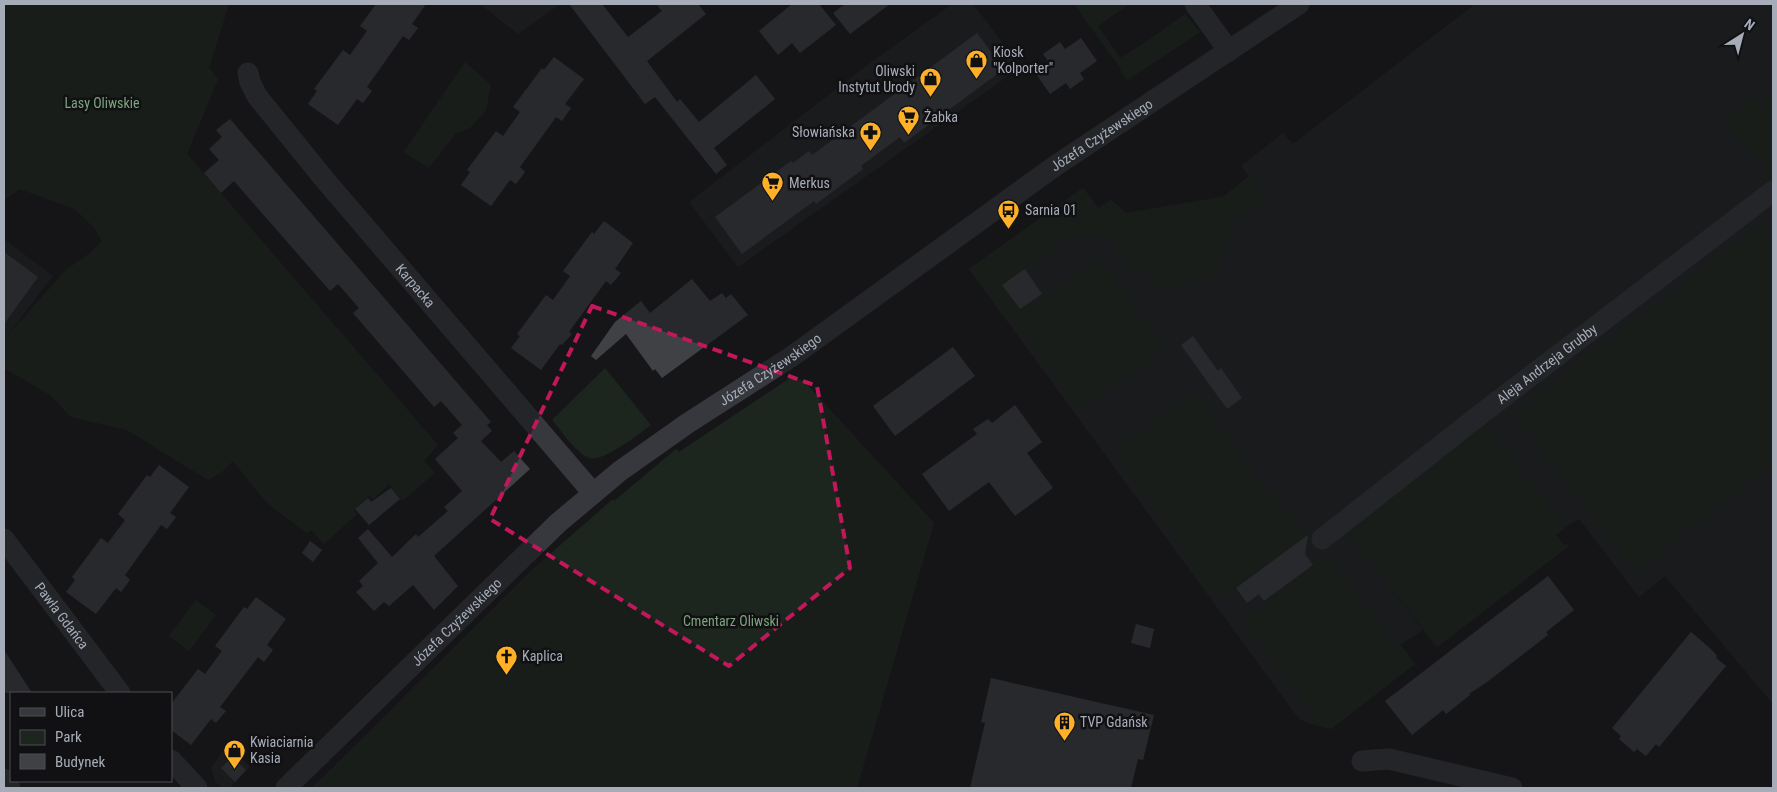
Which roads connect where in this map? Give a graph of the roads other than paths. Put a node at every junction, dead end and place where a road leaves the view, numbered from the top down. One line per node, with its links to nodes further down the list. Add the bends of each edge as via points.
1 (1195, 4): 3 (street)
2 (1299, 4): 3 (street, Józefa Czyżewskiego)
3 (1229, 50): 6 (street, Józefa Czyżewskiego, via 1054,166 791,357 688,423)
4 (248, 73): 6 (street, Karpacka, via 257,96 324,180)
5 (1773, 191): 8 (street, Aleja Andrzeja Grubby)
6 (593, 494): 15 (street, Józefa Czyżewskiego, via 558,523)
7 (4, 538): 9 (street, Pawła Gdańca)
8 (1322, 539)
9 (119, 692)
10 (172, 761): 14 (street)
11 (1362, 761): 16 (street, via 1389,759)
12 (4, 779): 13 (street)
13 (10, 788)
14 (197, 788)
15 (286, 788)
16 (1512, 788)

